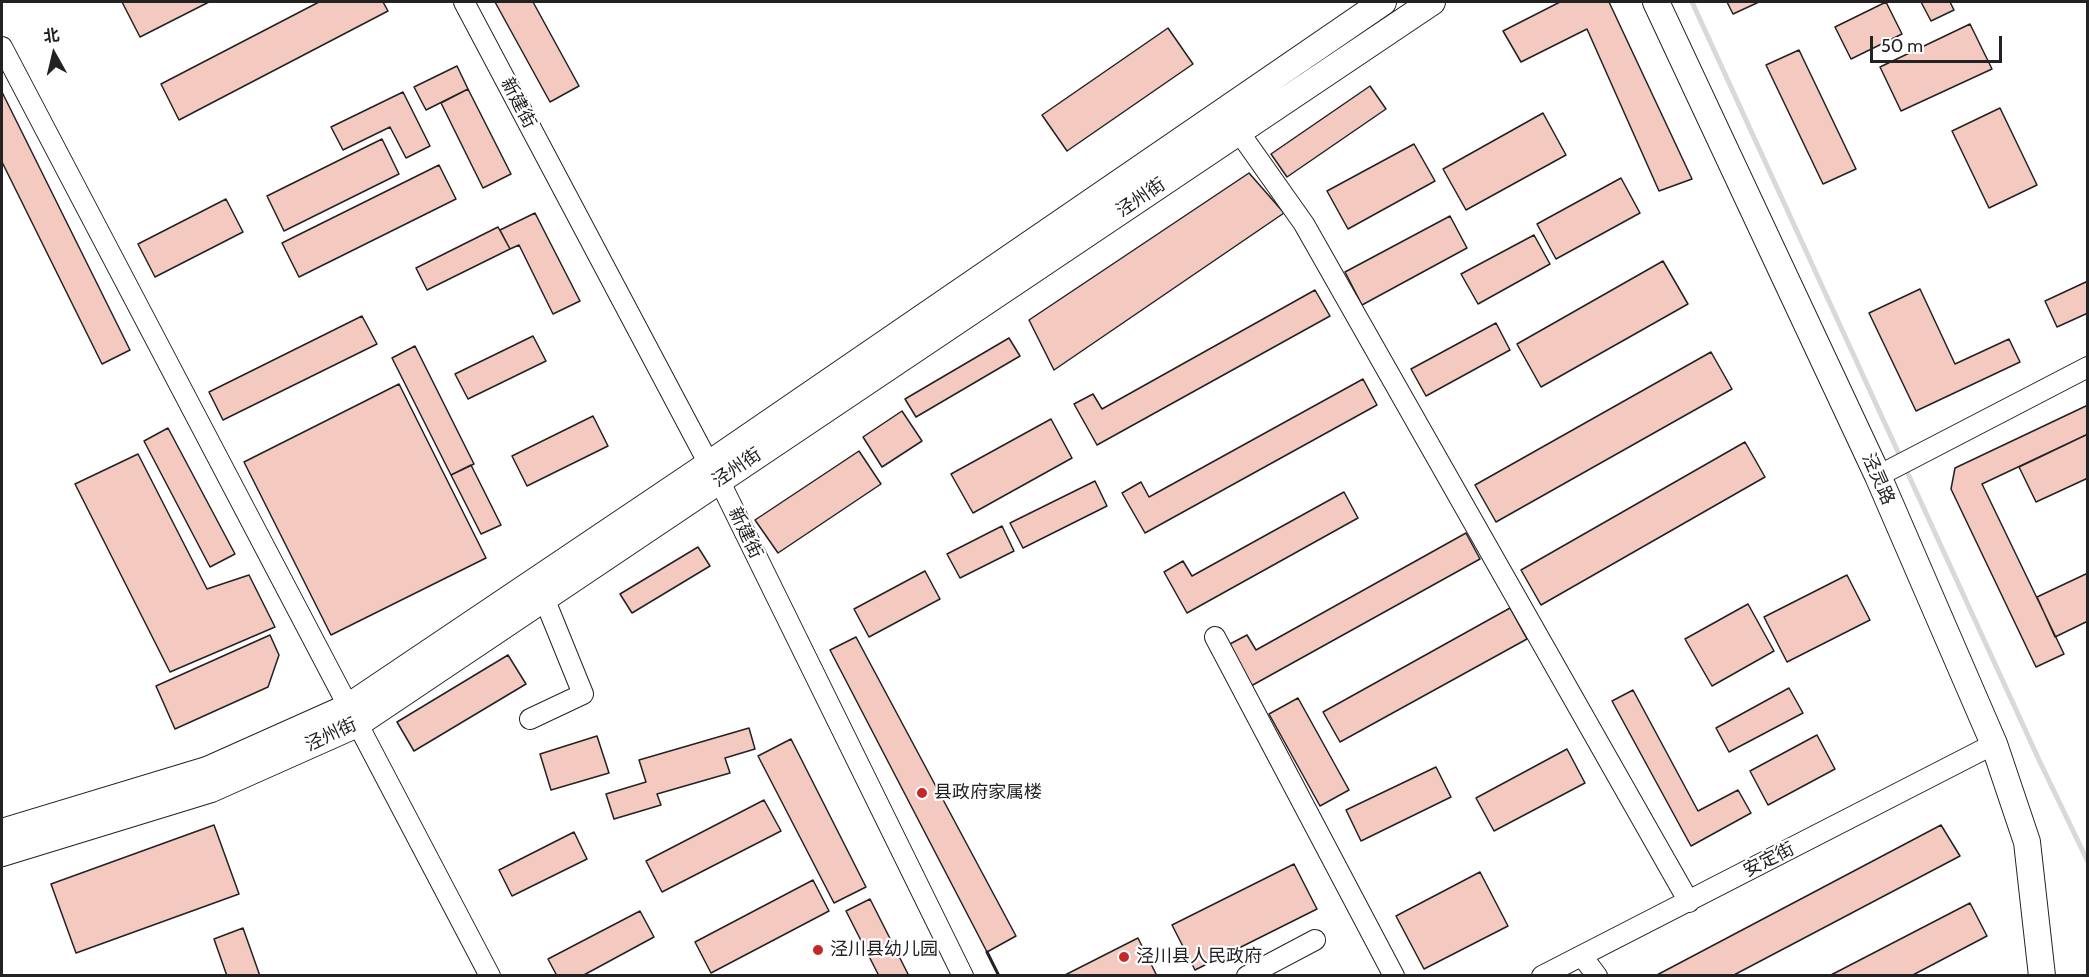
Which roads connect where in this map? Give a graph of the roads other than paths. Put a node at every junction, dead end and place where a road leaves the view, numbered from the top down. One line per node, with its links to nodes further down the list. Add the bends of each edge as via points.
1 (464, 2): 8 (street, 新建街)
2 (1383, 2): 8 (main road, 泾州街)
3 (1432, 2): 6 (main road, 泾州街)
4 (1656, 2): 9 (main road, 泾灵路)
5 (2, 48): 12 (street)
6 (1239, 132): 8 (main road, 泾州街); 17 (street, via 1304,224)
7 (2088, 367): 9 (street)
8 (714, 472): 10 (main road, 泾州街); 12 (main road, 泾州街); 22 (street, 新建街)
9 (1886, 472): 14 (main road, 泾灵路)
10 (544, 598): 12 (main road, 泾州街); 13 (street, via 584,694)
11 (1215, 637): 24 (street)
12 (353, 715): 15 (main road, 泾州街, via 207,770); 16 (main road, 泾州街, via 211,789); 21 (street)
13 (530, 719)
14 (1994, 744): 17 (street, 安定街); 27 (main road, 泾灵路, via 2027,842)
15 (2, 832)
16 (2, 853)
17 (1689, 902): 19 (street, 安定街)
18 (1315, 940): 20 (street)
19 (1582, 956): 25 (street, 安定街); 26 (street)
20 (1274, 969): 23 (street)
21 (490, 975)
22 (963, 975)
23 (1247, 975)
24 (1394, 975)
25 (1542, 975)
26 (1598, 975)
27 (2042, 975)

